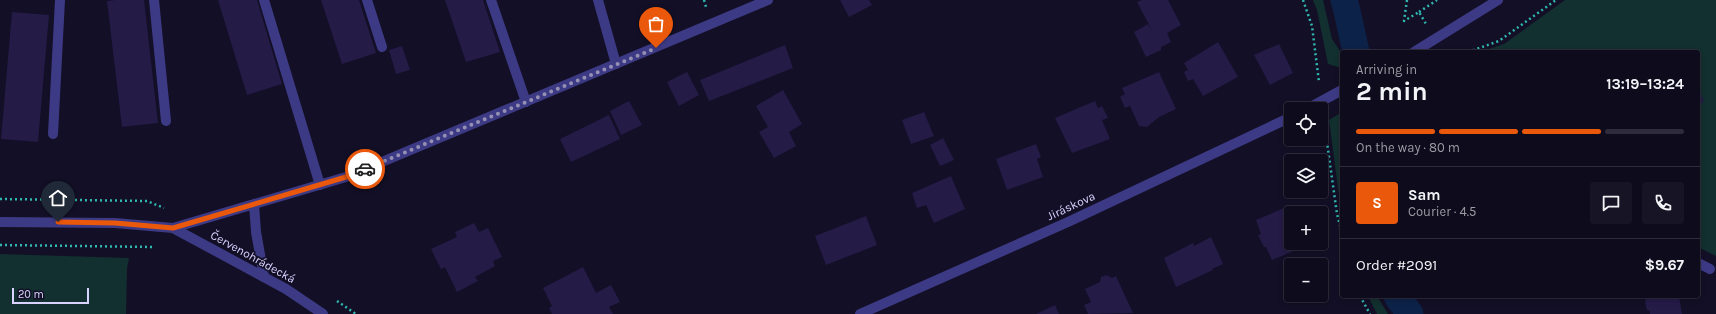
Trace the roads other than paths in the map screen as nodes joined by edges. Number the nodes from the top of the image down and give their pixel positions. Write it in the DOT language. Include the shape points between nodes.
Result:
graph roads {
  1 [pos="60,0"];
  2 [pos="154,0"];
  3 [pos="264,0"];
  4 [pos="367,0"];
  5 [pos="491,0"];
  6 [pos="598,0"];
  7 [pos="768,0"];
  8 [pos="1498,0"];
  9 [pos="382,47"];
  10 [pos="1418,50"];
  11 [pos="616,64"];
  12 [pos="1340,91"];
  13 [pos="526,102"];
  14 [pos="1322,102"];
  15 [pos="1284,120"];
  16 [pos="166,121"];
  17 [pos="53,134"];
  18 [pos="320,184"];
  19 [pos="254,204"];
  20 [pos="0,222"];
  21 [pos="173,228"];
  22 [pos="1700,264"];
  23 [pos="1713,270"];
  24 [pos="264,277"];
  25 [pos="323,314"];
  26 [pos="860,314"];
  1 -- 17 [label="street"];
  2 -- 16 [label="street"];
  3 -- 18 [label="street"];
  4 -- 9 [label="street"];
  5 -- 13 [label="street"];
  6 -- 11 [label="street"];
  7 -- 11 [label="street"];
  8 -- 10 [label="street"];
  11 -- 13 [label="street"];
  12 -- 14 [label="street"];
  13 -- 18 [label="street" via="346,177"];
  15 -- 26 [label="street, Jiráskova" via="1068,222"];
  18 -- 19 [label="street"];
  19 -- 21 [label="street"];
  19 -- 24 [label="street"];
  20 -- 21 [label="street, Červenohrádecká" via="115,223"];
  21 -- 24 [label="street, Červenohrádecká"];
  22 -- 23 [label="street"];
  24 -- 25 [label="street, Červenohrádecká"];
}
